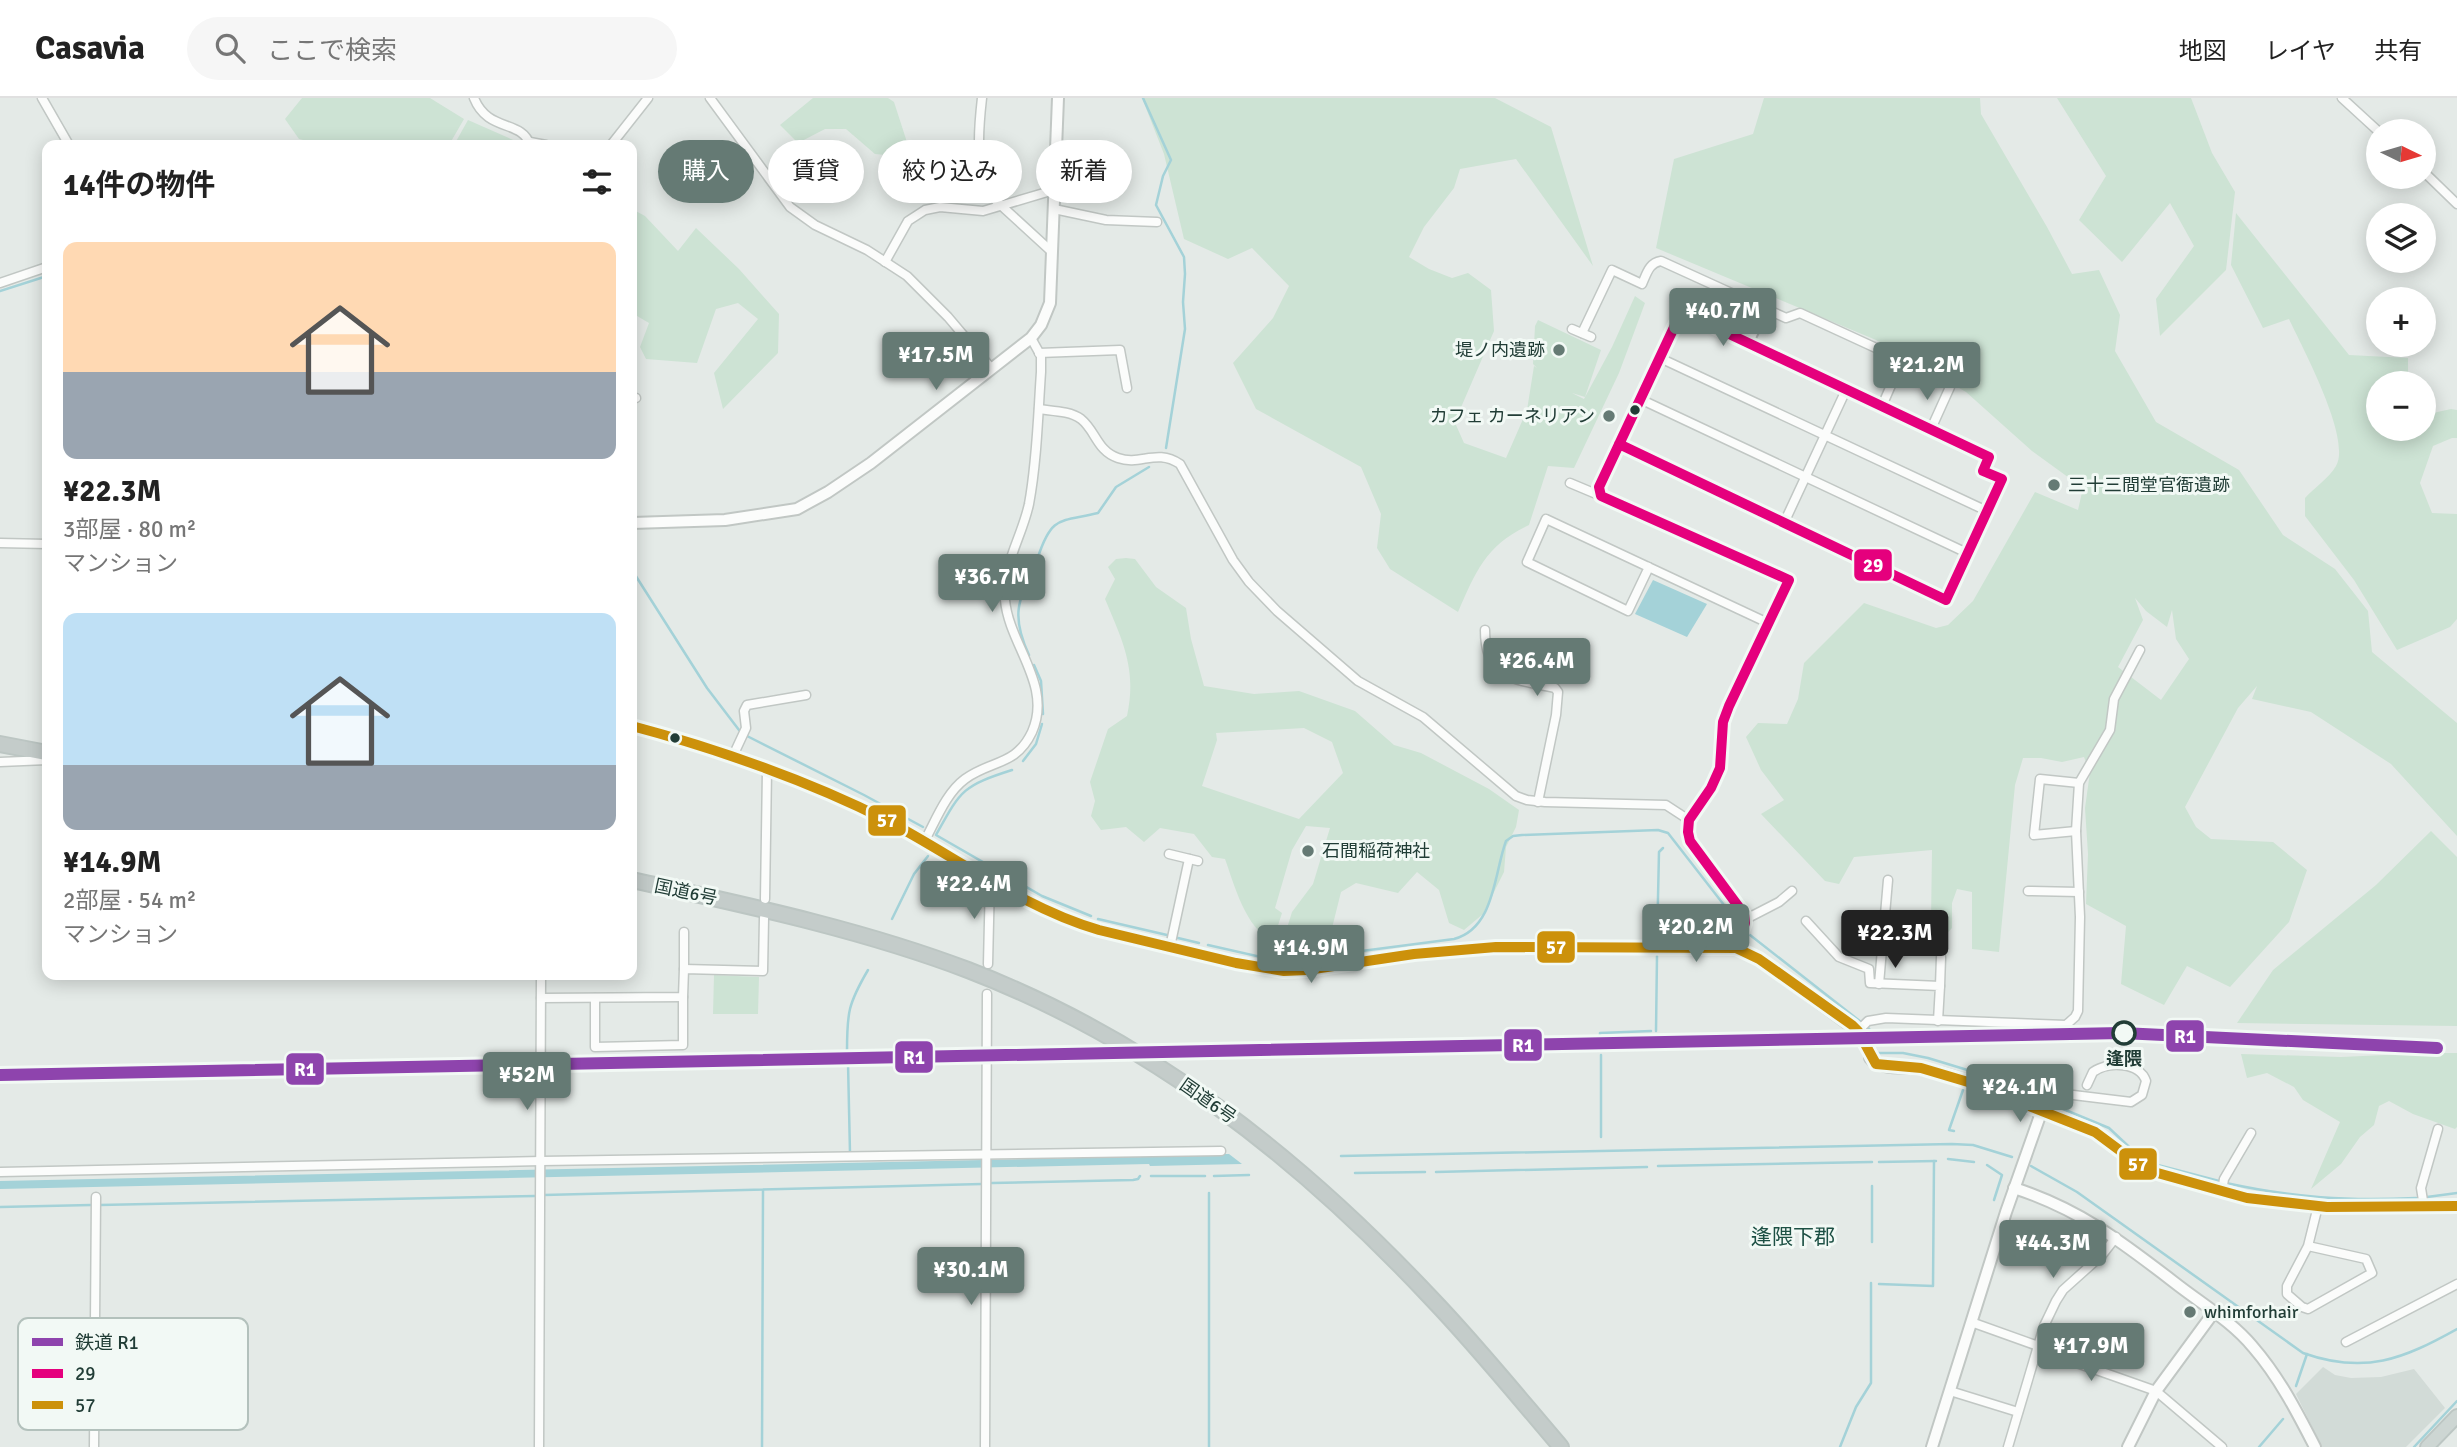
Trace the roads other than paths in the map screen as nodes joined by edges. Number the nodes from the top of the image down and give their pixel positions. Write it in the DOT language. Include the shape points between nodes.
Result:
graph roads {
  1 [pos="42,98"];
  2 [pos="474,98"];
  3 [pos="648,98"];
  4 [pos="710,98"];
  5 [pos="982,98"];
  6 [pos="1058,98"];
  7 [pos="2342,98"];
  8 [pos="2366,120"];
  9 [pos="66,140"];
  10 [pos="527,140"];
  11 [pos="615,140"];
  12 [pos="1057,140"];
  13 [pos="2436,184"];
  14 [pos="1036,196"];
  15 [pos="1054,203"];
  16 [pos="2457,204"];
  17 [pos="1001,206"];
  18 [pos="1054,209"];
  19 [pos="1157,222"];
  20 [pos="1052,252"];
  21 [pos="885,262"];
  22 [pos="42,269"];
  23 [pos="0,283"];
  24 [pos="1764,307"];
  25 [pos="1572,328"];
  26 [pos="1582,333"];
  27 [pos="1591,337"];
  28 [pos="1031,338"];
  29 [pos="1748,342"];
  30 [pos="1040,353"];
  31 [pos="1660,358"];
  32 [pos="992,369"];
  33 [pos="1950,387"];
  34 [pos="1127,388"];
  35 [pos="1846,390"];
  36 [pos="1640,399"];
  37 [pos="1882,406"];
  38 [pos="1039,409"];
  39 [pos="1931,429"];
  40 [pos="1824,434"];
  41 [pos="1619,444"];
  42 [pos="1804,477"];
  43 [pos="1570,482"];
  44 [pos="1601,496"];
  45 [pos="1987,511"];
  46 [pos="637,523"];
  47 [pos="1784,523"];
  48 [pos="0,543"];
  49 [pos="42,544"];
  50 [pos="1967,553"];
  51 [pos="1649,567"];
  52 [pos="1768,623"];
  53 [pos="1485,630"];
  54 [pos="2140,650"];
  55 [pos="806,695"];
  56 [pos="637,728"];
  57 [pos="0,744"];
  58 [pos="42,750"];
  59 [pos="732,758"];
  60 [pos="42,760"];
  61 [pos="0,762"];
  62 [pos="767,771"];
  63 [pos="2079,783"];
  64 [pos="1538,802"];
  65 [pos="1689,820"];
  66 [pos="2076,831"];
  67 [pos="925,841"];
  68 [pos="1169,854"];
  69 [pos="990,879"];
  70 [pos="1888,880"];
  71 [pos="637,881"];
  72 [pos="1792,891"];
  73 [pos="2028,891"];
  74 [pos="2079,892"];
  75 [pos="765,899"];
  76 [pos="764,918"];
  77 [pos="1745,919"];
  78 [pos="1805,922"];
  79 [pos="684,932"];
  80 [pos="1170,947"];
  81 [pos="1736,948"];
  82 [pos="1941,957"];
  83 [pos="988,964"];
  84 [pos="684,969"];
  85 [pos="541,980"];
  86 [pos="1880,984"];
  87 [pos="1940,986"];
  88 [pos="987,994"];
  89 [pos="683,997"];
  90 [pos="541,998"];
  91 [pos="595,998"];
  92 [pos="1938,1021"];
  93 [pos="1847,1023"];
  94 [pos="1858,1031"];
  95 [pos="1870,1058"];
  96 [pos="2045,1104"];
  97 [pos="2438,1129"];
  98 [pos="2251,1133"];
  99 [pos="1221,1151"];
  100 [pos="988,1157"];
  101 [pos="540,1163"];
  102 [pos="0,1172"];
  103 [pos="2014,1188"];
  104 [pos="2222,1191"];
  105 [pos="96,1197"];
  106 [pos="2318,1206"];
  107 [pos="2457,1206"];
  108 [pos="2424,1207"];
  109 [pos="2116,1237"];
  110 [pos="2308,1246"];
  111 [pos="2457,1284"];
  112 [pos="2214,1312"];
  113 [pos="95,1318"];
  114 [pos="1971,1322"];
  115 [pos="2346,1342"];
  116 [pos="2038,1348"];
  117 [pos="1950,1391"];
  118 [pos="2156,1391"];
  119 [pos="2018,1412"];
  120 [pos="2457,1416"];
  121 [pos="2211,1444"];
  122 [pos="539,1447"];
  123 [pos="985,1447"];
  124 [pos="1562,1447"];
  125 [pos="1932,1447"];
  126 [pos="2008,1447"];
  127 [pos="2128,1447"];
  128 [pos="2222,1447"];
  129 [pos="2315,1447"];
  130 [pos="2427,1447"];
  1 -- 9 [label="street"];
  2 -- 10 [label="street" via="486,117 517,130"];
  3 -- 11 [label="street"];
  4 -- 21 [label="street" via="790,207"];
  5 -- 17 [label="street" via="981,167"];
  6 -- 12 [label="street"];
  7 -- 8 [label="street"];
  13 -- 16 [label="street"];
  14 -- 17 [label="street"];
  15 -- 18 [label="street"];
  17 -- 20 [label="street"];
  17 -- 21 [label="street" via="983,211 925,210 908,221"];
  18 -- 19 [label="street" via="1106,220"];
  18 -- 20 [label="street"];
  20 -- 28 [label="street" via="1050,303"];
  21 -- 32 [label="street" via="907,276"];
  22 -- 23 [label="street"];
  24 -- 26 [label="street" via="1661,261 1654,262 1642,284 1612,270"];
  24 -- 29 [label="street"];
  24 -- 37 [label="street" via="1786,317 1800,313 1902,359"];
  25 -- 26 [label="street"];
  26 -- 27 [label="street"];
  28 -- 30 [label="street"];
  28 -- 32 [label="street"];
  29 -- 31 [label="street" via="1687,314 1682,315"];
  29 -- 35 [label="street"];
  30 -- 34 [label="street" via="1120,351"];
  30 -- 38 [label="street"];
  31 -- 36 [label="street"];
  31 -- 40 [label="street"];
  32 -- 46 [label="street" via="872,463 797,509 725,520"];
  33 -- 39 [label="street"];
  35 -- 37 [label="street"];
  35 -- 40 [label="street"];
  36 -- 41 [label="street"];
  36 -- 42 [label="street"];
  37 -- 39 [label="street"];
  38 -- 64 [label="street" via="1080,418 1101,448 1116,458 1159,455 1181,464 1233,560 1277,611 1358,681 1423,717 1503,787 1521,799"];
  38 -- 67 [label="street" via="1028,506 1005,575 1004,598 1010,626 1035,685 1033,730 1017,754 959,784"];
  39 -- 45 [label="street" via="1989,457 1983,471 2002,479"];
  40 -- 42 [label="street"];
  40 -- 45 [label="street"];
  41 -- 44 [label="street" via="1599,487"];
  41 -- 47 [label="street"];
  42 -- 47 [label="street"];
  42 -- 50 [label="street"];
  43 -- 44 [label="street"];
  44 -- 52 [label="street" via="1789,580"];
  45 -- 50 [label="street"];
  47 -- 50 [label="street" via="1946,600"];
  48 -- 49 [label="street"];
  51 -- 51 [label="street" via="1546,519 1527,562 1628,611"];
  51 -- 52 [label="street"];
  52 -- 65 [label="street" via="1723,722 1718,775"];
  53 -- 64 [label="street" via="1487,649 1502,674 1558,691"];
  54 -- 63 [label="street" via="2114,699 2110,730"];
  55 -- 59 [label="street" via="747,705 746,728"];
  56 -- 59 [label="street"];
  57 -- 58 [label="highway"];
  59 -- 62 [label="street"];
  60 -- 61 [label="street"];
  62 -- 67 [label="street" via="838,797"];
  62 -- 75 [label="street"];
  63 -- 66 [label="street"];
  63 -- 66 [label="street" via="2040,779 2034,835"];
  64 -- 65 [label="street" via="1666,806"];
  65 -- 77 [label="street" via="1690,841"];
  66 -- 74 [label="street"];
  67 -- 69 [label="street"];
  68 -- 80 [label="street" via="1193,860"];
  69 -- 80 [label="street" via="1080,924"];
  69 -- 83 [label="street"];
  70 -- 86 [label="street"];
  71 -- 124 [label="highway, 国道6号" via="765,910 937,959 1028,995 1156,1064 1272,1146 1344,1210 1434,1300"];
  72 -- 77 [label="street"];
  73 -- 74 [label="street"];
  74 -- 92 [label="street" via="2078,1011 2071,1022"];
  76 -- 84 [label="street" via="763,971"];
  77 -- 81 [label="street"];
  78 -- 86 [label="street" via="1839,957 1869,969 1870,983"];
  79 -- 84 [label="street"];
  80 -- 81 [label="street" via="1284,971 1485,948"];
  81 -- 93 [label="street" via="1759,959"];
  82 -- 87 [label="street"];
  84 -- 89 [label="street"];
  85 -- 90 [label="street"];
  86 -- 87 [label="street"];
  87 -- 92 [label="street"];
  88 -- 100 [label="street"];
  89 -- 91 [label="street"];
  89 -- 91 [label="street" via="683,1045 595,1047"];
  90 -- 91 [label="street"];
  90 -- 101 [label="street"];
  92 -- 94 [label="street" via="1886,1018 1868,1021"];
  93 -- 94 [label="street"];
  94 -- 95 [label="street"];
  95 -- 96 [label="street" via="1880,1065 1945,1074"];
  96 -- 96 [label="street" via="2061,1090 2080,1091 2093,1072 2108,1065 2140,1070 2146,1077 2141,1097 2131,1102 2065,1094"];
  96 -- 103 [label="street"];
  96 -- 104 [label="street" via="2154,1172"];
  97 -- 108 [label="street" via="2421,1188"];
  98 -- 104 [label="street" via="2224,1179"];
  99 -- 100 [label="street"];
  100 -- 101 [label="street"];
  100 -- 123 [label="street"];
  101 -- 102 [label="street"];
  101 -- 122 [label="street"];
  103 -- 109 [label="street" via="2062,1206"];
  103 -- 114 [label="street"];
  104 -- 106 [label="street"];
  105 -- 113 [label="street"];
  106 -- 108 [label="street"];
  106 -- 110 [label="street"];
  107 -- 108 [label="street"];
  109 -- 112 [label="street"];
  109 -- 116 [label="street" via="2063,1290"];
  110 -- 110 [label="street" via="2366,1259 2372,1273 2308,1309 2302,1307 2287,1294 2287,1286"];
  111 -- 115 [label="street"];
  112 -- 118 [label="street"];
  112 -- 129 [label="street" via="2251,1344 2274,1373"];
  114 -- 116 [label="street"];
  114 -- 117 [label="street"];
  116 -- 118 [label="street"];
  116 -- 119 [label="street"];
  117 -- 119 [label="street"];
  117 -- 125 [label="street"];
  118 -- 121 [label="street"];
  118 -- 127 [label="street"];
  119 -- 126 [label="street"];
  120 -- 130 [label="main road"];
  121 -- 128 [label="street"];
}
